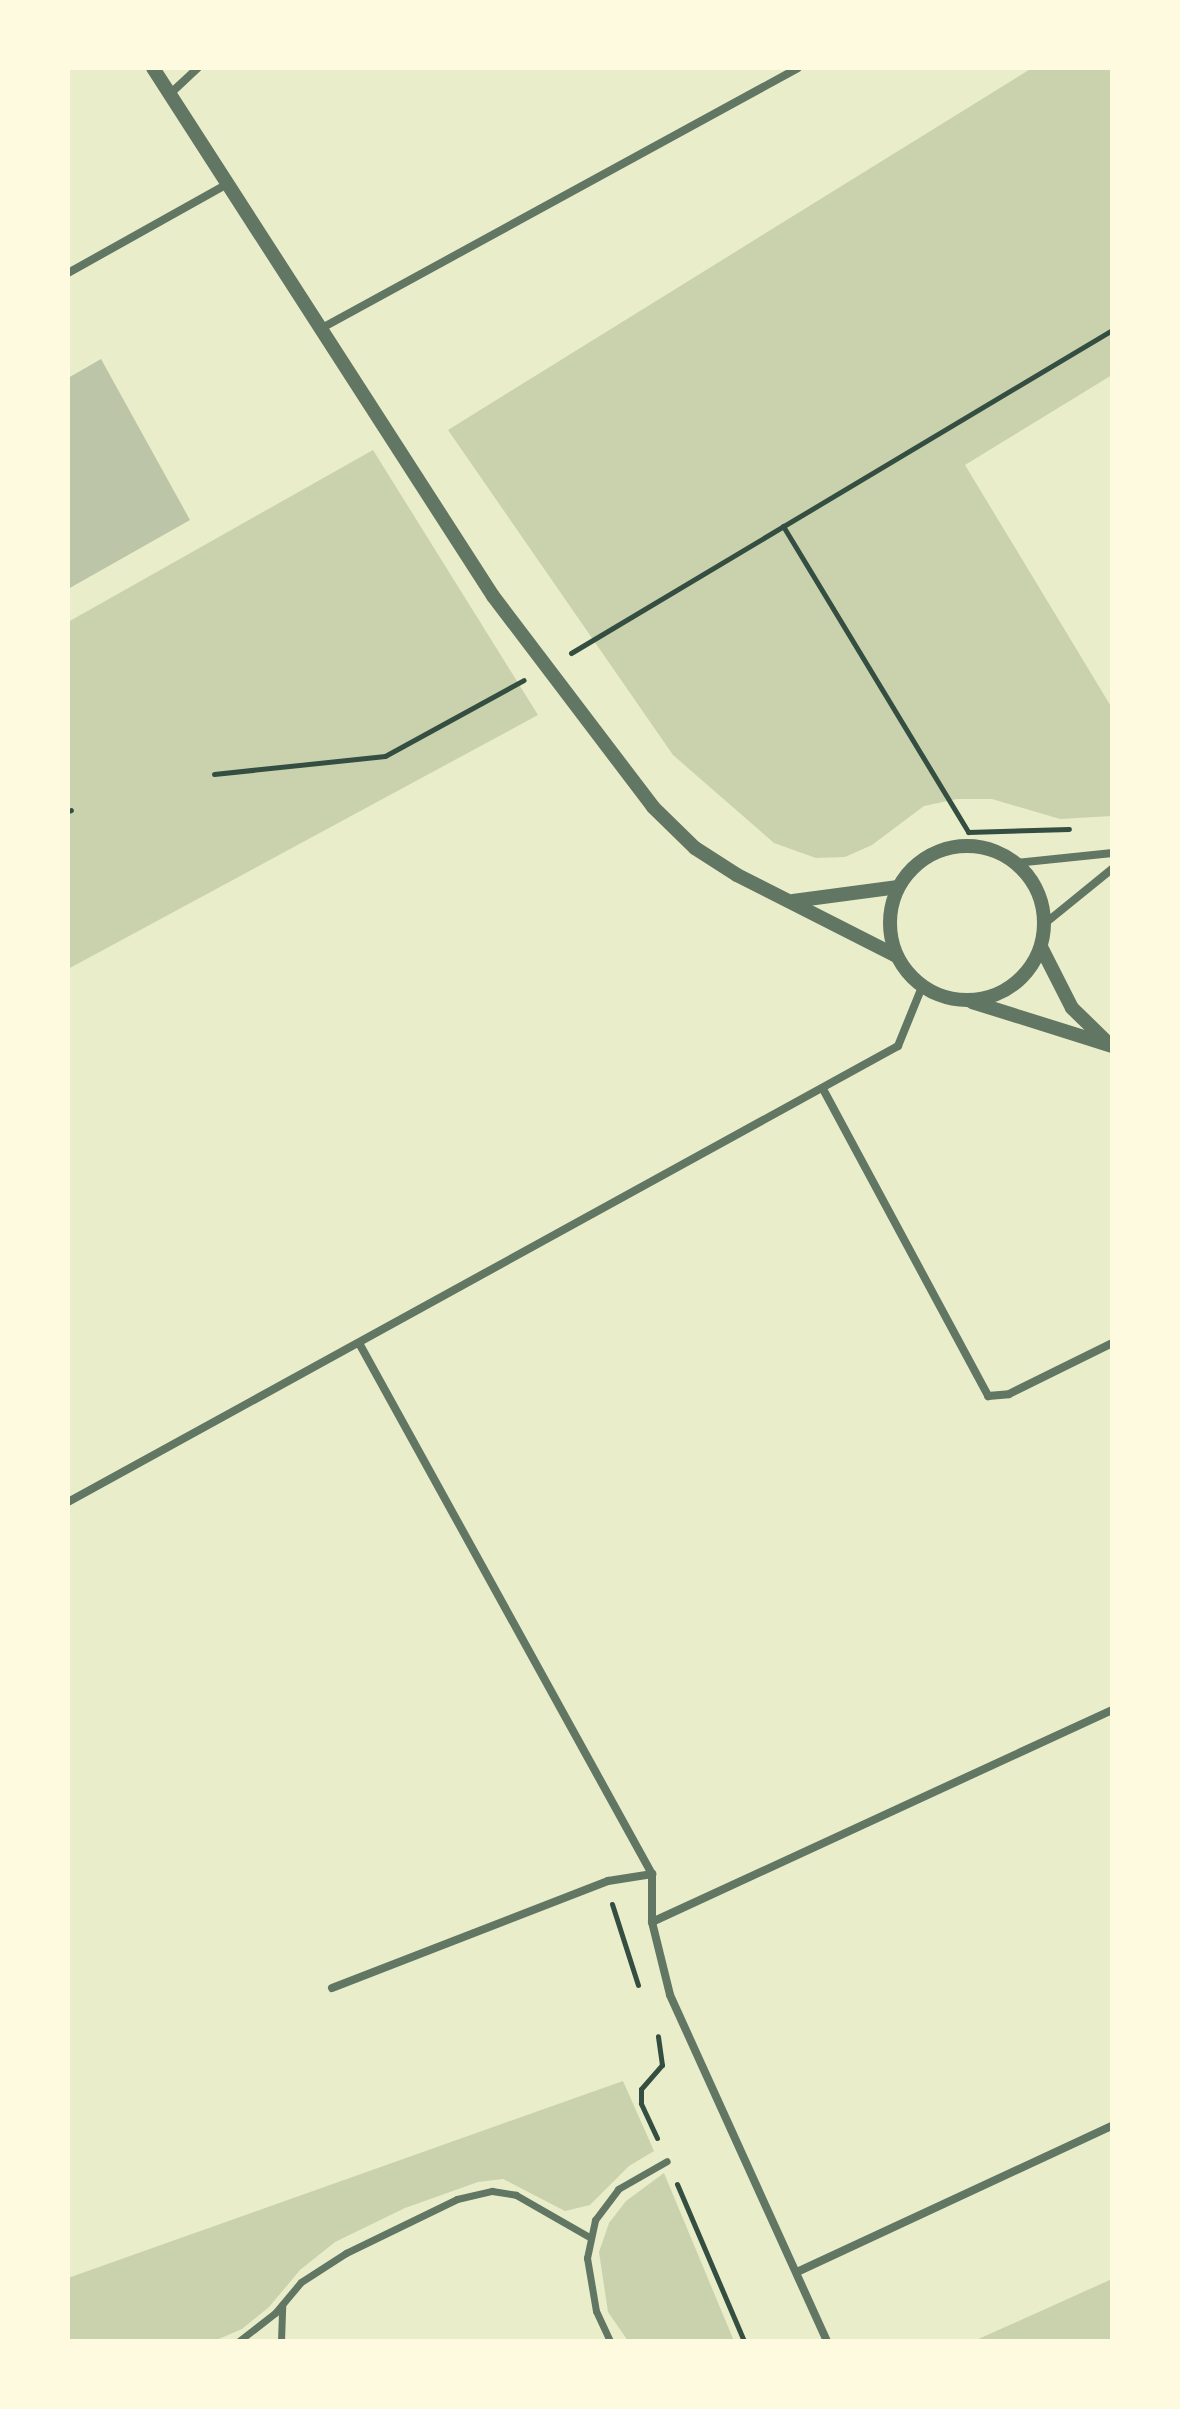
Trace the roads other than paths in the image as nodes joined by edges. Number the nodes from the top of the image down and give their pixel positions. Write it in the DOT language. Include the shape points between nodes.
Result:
graph roads {
  1 [pos="153,68"];
  2 [pos="198,68"];
  3 [pos="798,68"];
  4 [pos="172,92"];
  5 [pos="229,183"];
  6 [pos="68,273"];
  7 [pos="322,328"];
  8 [pos="1112,853"];
  9 [pos="1015,863"];
  10 [pos="1112,869"];
  11 [pos="898,887"];
  12 [pos="793,901"];
  13 [pos="1043,925"];
  14 [pos="1041,947"];
  15 [pos="897,956"];
  16 [pos="922,987"];
  17 [pos="968,1001"];
  18 [pos="1111,1046"];
  19 [pos="823,1089"];
  20 [pos="359,1343"];
  21 [pos="1112,1343"];
  22 [pos="68,1502"];
  23 [pos="1112,1710"];
  24 [pos="652,1874"];
  25 [pos="652,1922"];
  26 [pos="332,1988"];
  27 [pos="1112,2126"];
  28 [pos="667,2161"];
  29 [pos="591,2238"];
  30 [pos="797,2272"];
  31 [pos="282,2305"];
  32 [pos="239,2341"];
  33 [pos="281,2341"];
  34 [pos="610,2341"];
  35 [pos="827,2341"];
  1 -- 4 [label="street"];
  2 -- 4 [label="street"];
  3 -- 7 [label="street"];
  4 -- 5 [label="street"];
  5 -- 6 [label="street"];
  5 -- 7 [label="street"];
  7 -- 12 [label="street" via="493,596 653,807 695,848"];
  8 -- 9 [label="street"];
  9 -- 11 [label="street" via="992,849 946,848 927,856"];
  9 -- 13 [label="street" via="1040,898"];
  10 -- 13 [label="street"];
  11 -- 12 [label="street"];
  11 -- 15 [label="street" via="889,920"];
  12 -- 15 [label="street"];
  13 -- 14 [label="street"];
  14 -- 17 [label="street" via="1020,979 994,996"];
  14 -- 18 [label="street" via="1072,1008"];
  15 -- 16 [label="street"];
  16 -- 17 [label="street"];
  16 -- 19 [label="street" via="898,1046"];
  17 -- 18 [label="street"];
  19 -- 20 [label="street"];
  19 -- 21 [label="street" via="988,1396 1009,1394"];
  20 -- 22 [label="street"];
  20 -- 24 [label="street"];
  23 -- 25 [label="street"];
  24 -- 25 [label="street"];
  24 -- 26 [label="street" via="608,1881"];
  25 -- 30 [label="street" via="670,1995"];
  27 -- 30 [label="street"];
  28 -- 29 [label="street" via="618,2189 595,2220"];
  29 -- 31 [label="street" via="516,2195 492,2191 414,2217 346,2253 301,2282"];
  29 -- 34 [label="street" via="587,2258 596,2311"];
  30 -- 35 [label="street"];
  31 -- 32 [label="street"];
  31 -- 33 [label="street"];
}
